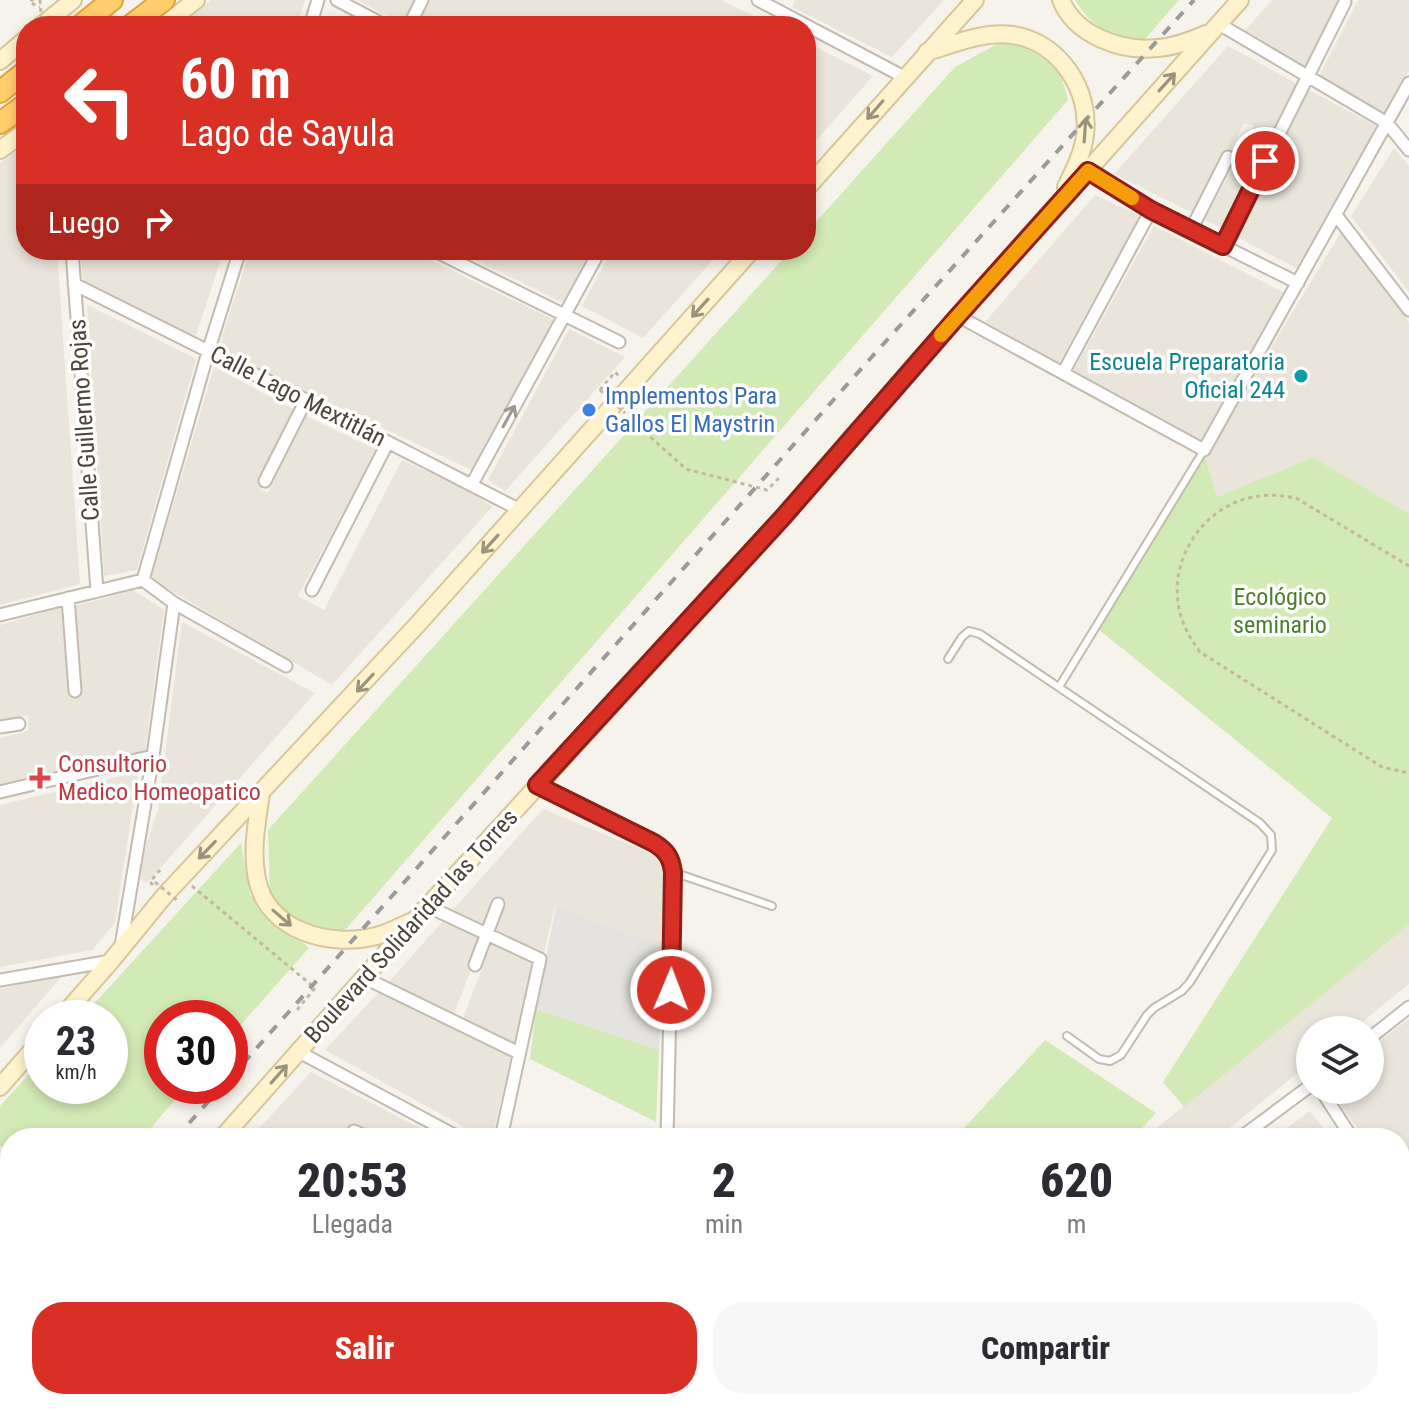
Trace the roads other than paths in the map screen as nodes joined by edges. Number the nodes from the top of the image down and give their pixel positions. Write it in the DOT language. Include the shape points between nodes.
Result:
graph roads {
  1 [pos="112,0"];
  2 [pos="164,0"];
  3 [pos="196,0"];
  4 [pos="337,0"];
  5 [pos="758,0"];
  6 [pos="975,0"];
  7 [pos="1061,0"];
  8 [pos="1240,0"];
  9 [pos="1345,2"];
  10 [pos="92,16"];
  11 [pos="143,16"];
  12 [pos="176,16"];
  13 [pos="367,16"];
  14 [pos="788,16"];
  15 [pos="1215,28"];
  16 [pos="816,31"];
  17 [pos="16,47"];
  18 [pos="927,52"];
  19 [pos="0,61"];
  20 [pos="1307,76"];
  21 [pos="904,77"];
  22 [pos="16,79"];
  23 [pos="1409,83"];
  24 [pos="0,92"];
  25 [pos="1387,123"];
  26 [pos="1409,150"];
  27 [pos="1228,157"];
  28 [pos="1088,171"];
  29 [pos="816,178"];
  30 [pos="1059,203"];
  31 [pos="1151,210"];
  32 [pos="1336,215"];
  33 [pos="1191,230"];
  34 [pos="1223,246"];
  35 [pos="73,260"];
  36 [pos="237,260"];
  37 [pos="453,260"];
  38 [pos="594,260"];
  39 [pos="743,260"];
  40 [pos="1298,283"];
  41 [pos="74,284"];
  42 [pos="1409,310"];
  43 [pos="564,315"];
  44 [pos="958,316"];
  45 [pos="619,342"];
  46 [pos="208,352"];
  47 [pos="1063,373"];
  48 [pos="306,400"];
  49 [pos="388,442"];
  50 [pos="1204,450"];
  51 [pos="265,481"];
  52 [pos="472,484"];
  53 [pos="520,510"];
  54 [pos="143,580"];
  55 [pos="312,590"];
  56 [pos="97,591"];
  57 [pos="68,598"];
  58 [pos="174,603"];
  59 [pos="0,615"];
  60 [pos="948,659"];
  61 [pos="286,666"];
  62 [pos="1059,687"];
  63 [pos="75,691"];
  64 [pos="19,724"];
  65 [pos="0,727"];
  66 [pos="153,756"];
  67 [pos="537,785"];
  68 [pos="0,792"];
  69 [pos="261,793"];
  70 [pos="673,872"];
  71 [pos="498,904"];
  72 [pos="427,906"];
  73 [pos="772,906"];
  74 [pos="415,920"];
  75 [pos="487,933"];
  76 [pos="116,955"];
  77 [pos="475,965"];
  78 [pos="365,978"];
  79 [pos="0,980"];
  80 [pos="77,1000"];
  81 [pos="1409,1007"];
  82 [pos="1384,1027"];
  83 [pos="1067,1036"];
  84 [pos="299,1052"];
  85 [pos="519,1053"];
  86 [pos="24,1060"];
  87 [pos="0,1087"];
  88 [pos="1296,1096"];
  89 [pos="1330,1104"];
  90 [pos="231,1128"];
  91 [pos="441,1128"];
  92 [pos="503,1128"];
  93 [pos="667,1128"];
  94 [pos="1253,1128"];
  95 [pos="1346,1128"];
  1 -- 10 [label="highway"];
  2 -- 11 [label="highway"];
  3 -- 12 [label="main road"];
  4 -- 13 [label="street"];
  5 -- 14 [label="street"];
  6 -- 18 [label="main road"];
  7 -- 15 [label="main road" via="1082,28 1138,49 1167,47"];
  8 -- 15 [label="main road, Boulevard Solidaridad las Torres"];
  9 -- 20 [label="street"];
  15 -- 20 [label="street"];
  28 -- 15 [label="main road, Boulevard Solidaridad las Torres, one-way"];
  16 -- 21 [label="street"];
  17 -- 19 [label="main road"];
  18 -- 21 [label="main road"];
  30 -- 18 [label="main road, one-way" via="1082,151 1086,126 1083,100 1066,67 1047,49 1012,35 978,37"];
  20 -- 25 [label="street"];
  20 -- 34 [label="street"];
  21 -- 29 [label="main road, one-way"];
  22 -- 24 [label="highway"];
  23 -- 25 [label="street"];
  25 -- 26 [label="street"];
  25 -- 32 [label="street"];
  27 -- 33 [label="street"];
  28 -- 30 [label="main road, Boulevard Solidaridad las Torres"];
  28 -- 31 [label="street"];
  30 -- 44 [label="main road, Boulevard Solidaridad las Torres"];
  31 -- 33 [label="street"];
  31 -- 47 [label="street"];
  32 -- 40 [label="street"];
  32 -- 42 [label="street"];
  33 -- 34 [label="street"];
  34 -- 40 [label="street"];
  35 -- 41 [label="street, Calle Guillermo Rojas"];
  36 -- 46 [label="street"];
  37 -- 43 [label="street"];
  38 -- 43 [label="street"];
  39 -- 53 [label="main road, one-way"];
  40 -- 50 [label="street"];
  41 -- 46 [label="street, Calle Lago Mextitlán"];
  41 -- 56 [label="street, Calle Guillermo Rojas"];
  43 -- 45 [label="street"];
  52 -- 43 [label="street, one-way"];
  44 -- 47 [label="street"];
  44 -- 67 [label="main road, Boulevard Solidaridad las Torres" via="784,516"];
  46 -- 48 [label="street, Calle Lago Mextitlán"];
  46 -- 54 [label="street"];
  47 -- 50 [label="street"];
  48 -- 49 [label="street, Calle Lago Mextitlán"];
  48 -- 51 [label="street"];
  49 -- 52 [label="street, Calle Lago Mextitlán"];
  49 -- 55 [label="street"];
  50 -- 62 [label="lane"];
  52 -- 53 [label="street, Calle Lago Mextitlán"];
  53 -- 69 [label="main road, one-way"];
  54 -- 56 [label="street"];
  54 -- 58 [label="street"];
  56 -- 57 [label="street"];
  57 -- 59 [label="street"];
  57 -- 63 [label="street"];
  58 -- 61 [label="street"];
  58 -- 66 [label="street"];
  60 -- 62 [label="lane" via="969,631"];
  62 -- 83 [label="lane" via="1260,823 1271,835 1272,850 1190,982 1154,1008 1121,1055 1099,1059"];
  64 -- 65 [label="street"];
  66 -- 68 [label="street"];
  66 -- 76 [label="street"];
  67 -- 70 [label="street" via="662,848"];
  67 -- 72 [label="main road, Boulevard Solidaridad las Torres"];
  69 -- 74 [label="main road, one-way" via="254,838 257,879 267,903 287,923 311,935 348,939 376,936"];
  69 -- 76 [label="main road, one-way"];
  70 -- 73 [label="lane"];
  70 -- 93 [label="street"];
  71 -- 75 [label="street"];
  72 -- 74 [label="main road, Boulevard Solidaridad las Torres"];
  72 -- 75 [label="street"];
  74 -- 78 [label="main road, Boulevard Solidaridad las Torres"];
  75 -- 77 [label="street"];
  75 -- 85 [label="street" via="540,959"];
  76 -- 79 [label="street"];
  76 -- 80 [label="main road"];
  78 -- 84 [label="main road, Boulevard Solidaridad las Torres"];
  78 -- 85 [label="street"];
  81 -- 82 [label="street"];
  90 -- 84 [label="main road, Boulevard Solidaridad las Torres, one-way"];
  84 -- 91 [label="street"];
  85 -- 92 [label="street"];
  86 -- 87 [label="main road"];
  88 -- 94 [label="street"];
  89 -- 95 [label="street"];
}
